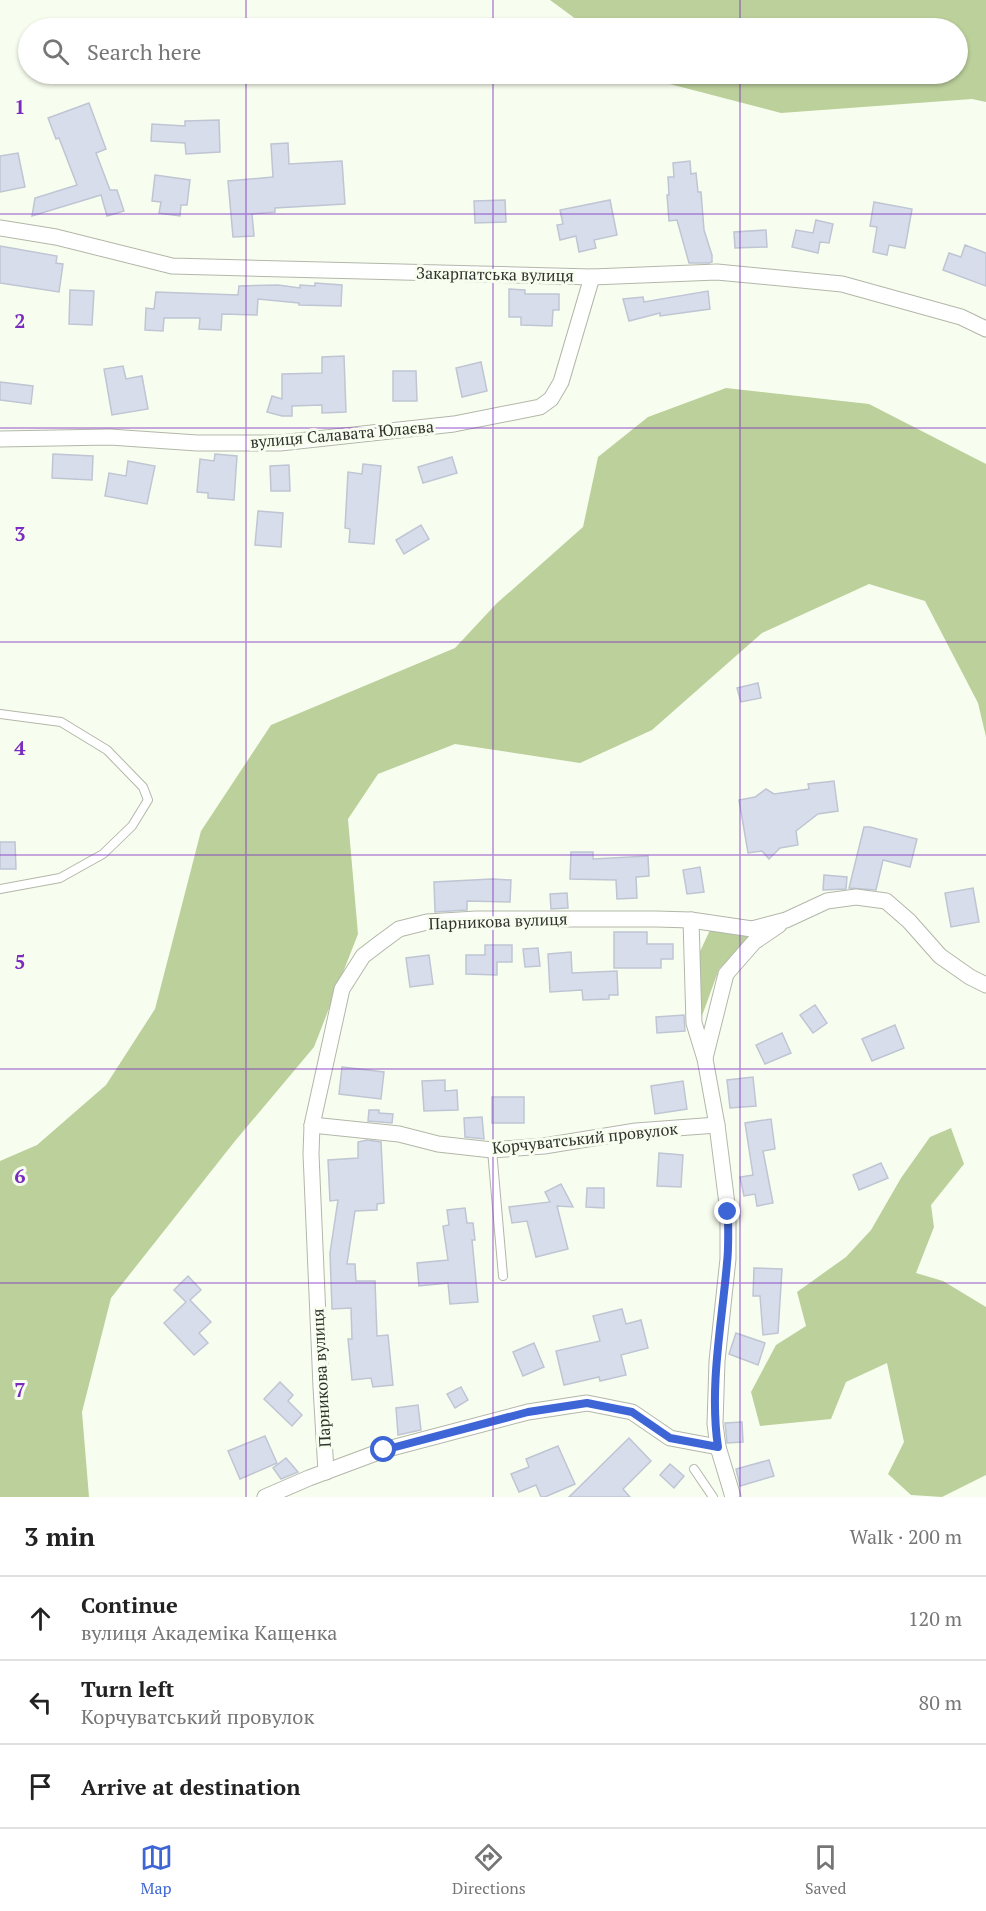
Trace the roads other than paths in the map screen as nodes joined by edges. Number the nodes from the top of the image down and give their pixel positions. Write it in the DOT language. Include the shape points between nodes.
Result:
graph roads {
  1 [pos="0,228"];
  2 [pos="592,277"];
  3 [pos="986,329"];
  4 [pos="0,440"];
  5 [pos="0,714"];
  6 [pos="0,889"];
  7 [pos="691,920"];
  8 [pos="786,920"];
  9 [pos="986,985"];
  10 [pos="705,1059"];
  11 [pos="312,1125"];
  12 [pos="717,1125"];
  13 [pos="492,1150"];
  14 [pos="503,1276"];
  15 [pos="718,1447"];
  16 [pos="694,1468"];
  17 [pos="326,1472"];
  18 [pos="265,1497"];
  19 [pos="713,1497"];
  20 [pos="733,1497"];
  1 -- 2 [label="street, Закарпатська вулиця" via="56,237 172,266"];
  2 -- 3 [label="street, Закарпатська вулиця" via="717,272 842,284 962,317"];
  2 -- 4 [label="street, вулиця Салавата Юлаєва" via="561,382 551,399 540,406 454,424 280,443 110,437"];
  5 -- 6 [label="lane" via="61,722 107,750 143,787 148,800 132,826 103,854 60,878"];
  7 -- 8 [label="street, Парникова вулиця" via="752,929"];
  7 -- 10 [label="street" via="694,1023"];
  7 -- 11 [label="street, Парникова вулиця" via="476,919 428,922 399,929 363,956 342,989"];
  8 -- 9 [label="street, Парникова вулиця" via="827,901 856,897 886,901 940,956"];
  8 -- 10 [label="street" via="754,942 726,974"];
  10 -- 12 [label="street"];
  11 -- 13 [label="street, Корчуватський провулок" via="399,1134 438,1144"];
  11 -- 17 [label="street, Парникова вулиця"];
  12 -- 13 [label="street, Корчуватський провулок"];
  12 -- 15 [label="street" via="728,1212 728,1259 717,1361"];
  13 -- 14 [label="lane"];
  15 -- 17 [label="street" via="670,1438 632,1412 587,1403 471,1426 384,1450"];
  15 -- 20 [label="street"];
  16 -- 19 [label="lane"];
  17 -- 18 [label="street"];
}
